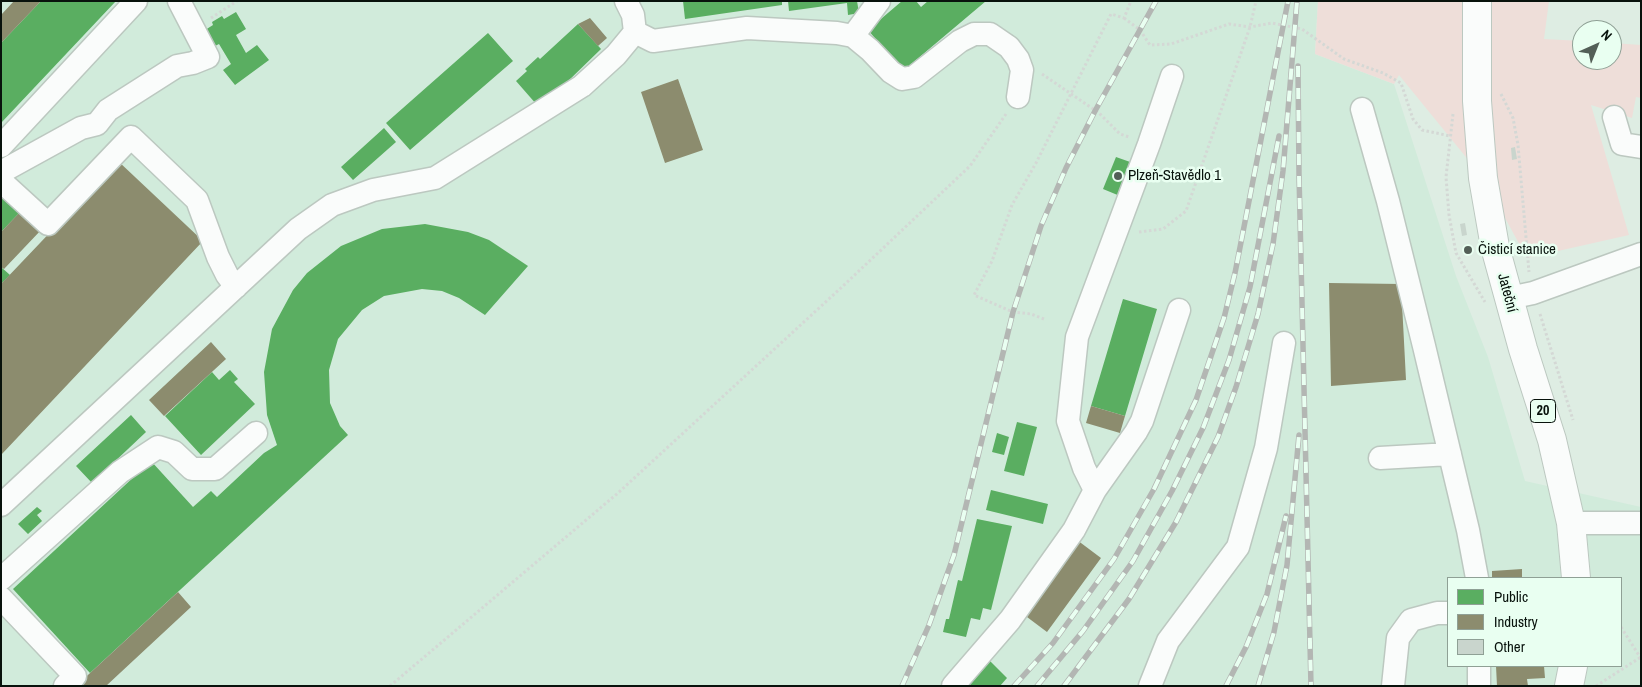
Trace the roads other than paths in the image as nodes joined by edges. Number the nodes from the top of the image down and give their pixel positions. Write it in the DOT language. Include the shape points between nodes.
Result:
graph roads {
  1 [pos="136,1"];
  2 [pos="179,1"];
  3 [pos="626,1"];
  4 [pos="879,1"];
  5 [pos="1477,1"];
  6 [pos="635,32"];
  7 [pos="853,36"];
  8 [pos="1172,76"];
  9 [pos="1018,97"];
  10 [pos="1362,109"];
  11 [pos="1614,117"];
  12 [pos="97,124"];
  13 [pos="1,146"];
  14 [pos="123,146"];
  15 [pos="1641,147"];
  16 [pos="1,172"];
  17 [pos="1,181"];
  18 [pos="1641,254"];
  19 [pos="236,287"];
  20 [pos="1509,298"];
  21 [pos="1179,310"];
  22 [pos="1284,343"];
  23 [pos="256,433"];
  24 [pos="1450,454"];
  25 [pos="1380,458"];
  26 [pos="1095,490"];
  27 [pos="1,505"];
  28 [pos="1571,523"];
  29 [pos="1641,523"];
  30 [pos="1477,577"];
  31 [pos="1576,577"];
  32 [pos="1,579"];
  33 [pos="1,598"];
  34 [pos="1447,613"];
  35 [pos="1479,667"];
  36 [pos="1573,667"];
  37 [pos="65,686"];
  38 [pos="954,686"];
  39 [pos="1150,686"];
  40 [pos="1393,686"];
  41 [pos="1478,686"];
  42 [pos="1569,686"];
  1 -- 13 [label="lane"];
  2 -- 12 [label="lane" via="208,57 177,66 108,110"];
  3 -- 6 [label="lane" via="633,15"];
  4 -- 7 [label="lane"];
  5 -- 20 [label="main road, Jateční / 20" via="1476,101 1483,178 1495,247"];
  6 -- 7 [label="lane" via="653,41 747,28"];
  6 -- 19 [label="lane" via="616,55 566,98 435,178 373,190 332,205 298,230"];
  7 -- 9 [label="lane" via="902,79 914,77 960,41 974,34 990,34 1009,47 1018,59 1022,70"];
  8 -- 26 [label="lane" via="1077,337 1068,421"];
  10 -- 24 [label="lane"];
  11 -- 15 [label="lane" via="1622,144"];
  12 -- 14 [label="lane"];
  12 -- 16 [label="lane" via="82,128"];
  14 -- 17 [label="lane" via="48,224"];
  14 -- 19 [label="lane" via="131,137 197,200 218,257"];
  18 -- 20 [label="lane" via="1533,293"];
  19 -- 27 [label="lane"];
  20 -- 28 [label="main road, Jateční / 20" via="1552,440"];
  21 -- 26 [label="lane" via="1142,422"];
  22 -- 39 [label="lane" via="1266,448 1238,547 1168,641"];
  23 -- 32 [label="lane" via="215,469 192,469 174,452 158,447 120,472"];
  24 -- 25 [label="lane"];
  24 -- 30 [label="lane"];
  26 -- 38 [label="lane" via="1074,530 1010,620"];
  28 -- 29 [label="lane"];
  28 -- 31 [label="main road, Jateční / 20"];
  33 -- 37 [label="lane" via="75,676"];
  34 -- 40 [label="lane" via="1411,620 1398,638"];
  35 -- 41 [label="lane"];
  36 -- 42 [label="main road"];
}
